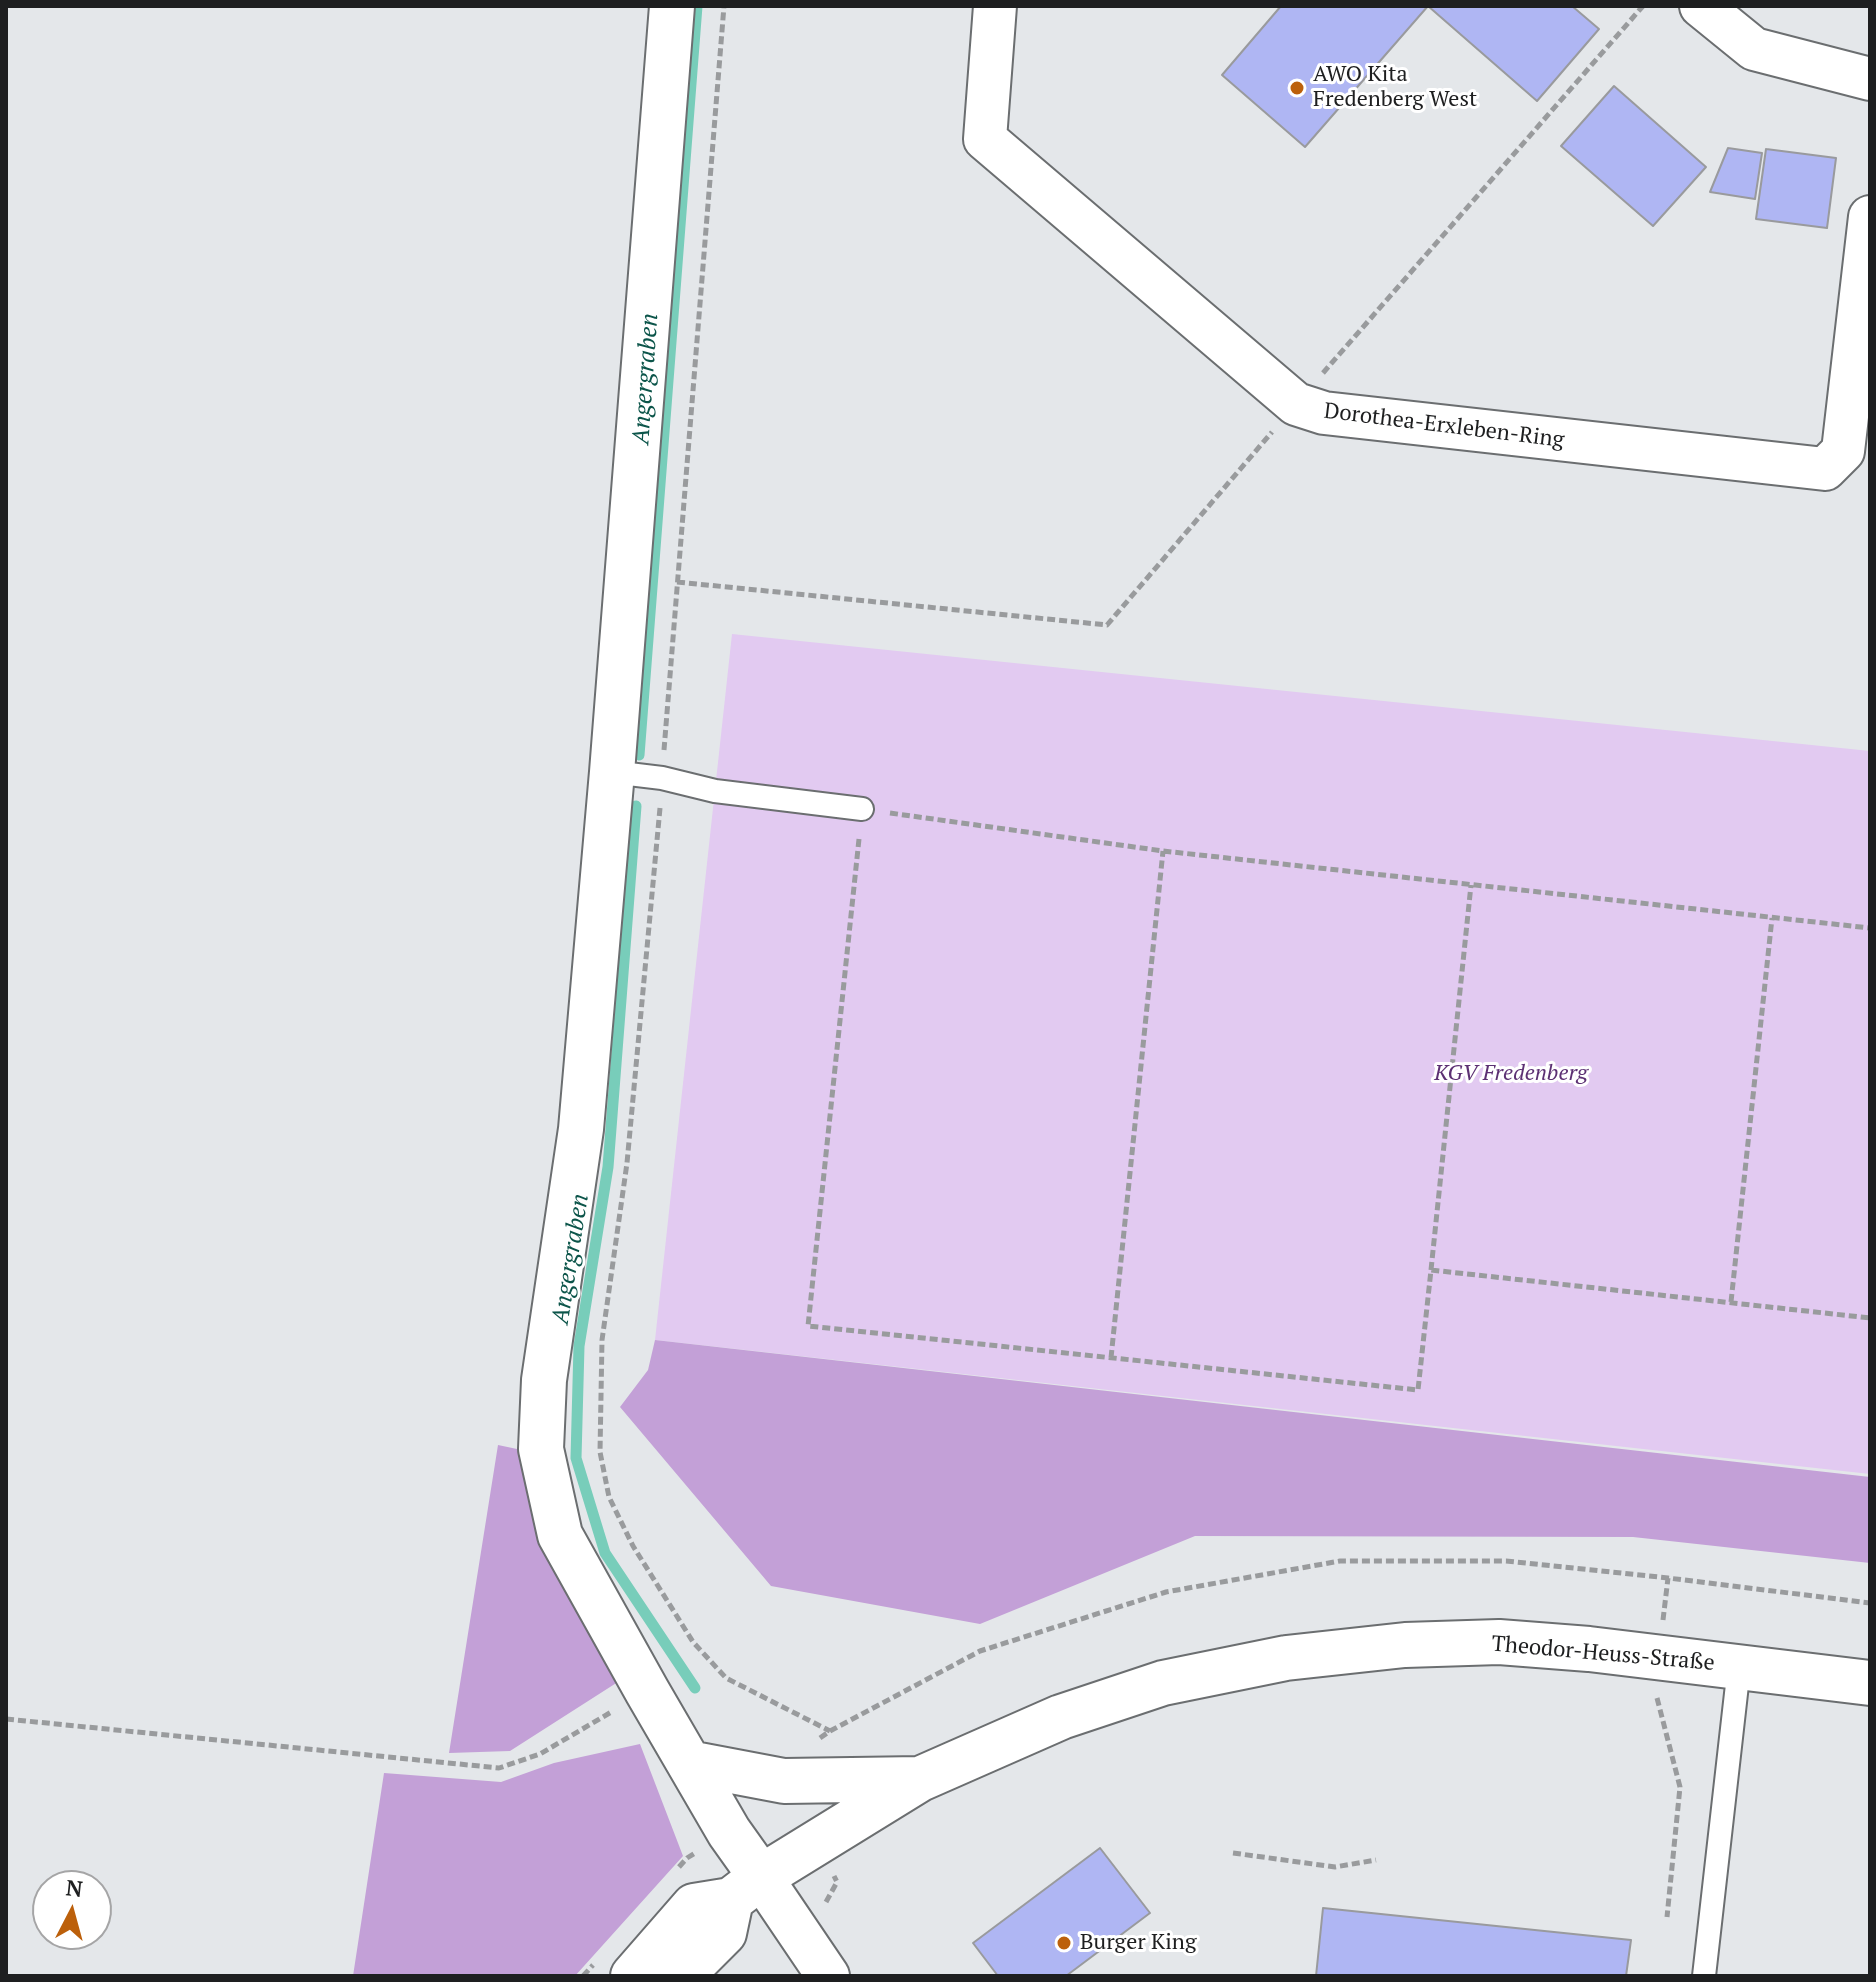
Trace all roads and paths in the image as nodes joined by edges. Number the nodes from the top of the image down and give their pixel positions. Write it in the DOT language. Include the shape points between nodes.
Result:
graph roads {
  1 [pos="672,6"];
  2 [pos="724,6"];
  3 [pos="995,6"];
  4 [pos="1643,6"];
  5 [pos="1701,6"];
  6 [pos="1870,79"];
  7 [pos="1870,217"];
  8 [pos="1296,404"];
  9 [pos="677,582"];
  10 [pos="612,772"];
  11 [pos="662,778"];
  12 [pos="862,809"];
  13 [pos="1163,851"];
  14 [pos="1471,885"];
  15 [pos="1772,918"];
  16 [pos="1870,928"];
  17 [pos="1431,1270"];
  18 [pos="1731,1303"];
  19 [pos="1870,1318"];
  20 [pos="1111,1358"];
  21 [pos="1668,1578"];
  22 [pos="1870,1603"];
  23 [pos="1658,1656"];
  24 [pos="1739,1667"];
  25 [pos="1870,1683"];
  26 [pos="647,1691"];
  27 [pos="6,1719"];
  28 [pos="689,1763"];
  29 [pos="920,1779"];
  30 [pos="1233,1853"];
  31 [pos="1376,1860"];
  32 [pos="746,1889"];
  33 [pos="1667,1917"];
  34 [pos="633,1976"];
  35 [pos="681,1976"];
  36 [pos="828,1976"];
  37 [pos="1704,1976"];
  1 -- 10 [label="street"];
  2 -- 9 [label="path"];
  3 -- 8 [label="street, Dorothea-Erxleben-Ring" via="985,139"];
  4 -- 8 [label="path"];
  5 -- 6 [label="street" via="1754,49"];
  7 -- 8 [label="street, Dorothea-Erxleben-Ring" via="1843,451 1825,469 1324,413"];
  8 -- 9 [label="path" via="1107,625"];
  9 -- 11 [label="path"];
  10 -- 11 [label="lane"];
  10 -- 26 [label="street" via="581,1129 544,1380 541,1449 560,1535"];
  11 -- 12 [label="lane" via="715,791"];
  11 -- 21 [label="path" via="627,1163 602,1340 600,1452 609,1497 633,1546 693,1642 726,1678 830,1731 980,1651 1166,1592 1340,1561 1506,1561"];
  12 -- 13 [label="path"];
  12 -- 20 [label="path" via="808,1326"];
  13 -- 14 [label="path"];
  13 -- 20 [label="path"];
  14 -- 15 [label="path"];
  14 -- 17 [label="path"];
  15 -- 16 [label="path"];
  15 -- 18 [label="path"];
  17 -- 18 [label="path"];
  17 -- 20 [label="path" via="1418,1390"];
  18 -- 19 [label="path"];
  21 -- 22 [label="path"];
  21 -- 23 [label="path"];
  23 -- 24 [label="street, Theodor-Heuss-Straße"];
  23 -- 29 [label="street, Theodor-Heuss-Straße" via="1499,1642 1405,1645 1286,1658 1163,1683 1061,1717"];
  23 -- 33 [label="path" via="1656,1693 1680,1787"];
  24 -- 25 [label="street, Theodor-Heuss-Straße"];
  24 -- 37 [label="lane"];
  26 -- 27 [label="path" via="540,1754 499,1768"];
  26 -- 28 [label="street"];
  28 -- 29 [label="street" via="784,1781"];
  28 -- 32 [label="street" via="729,1832"];
  29 -- 32 [label="street, Theodor-Heuss-Straße"];
  30 -- 31 [label="path" via="1335,1867"];
  32 -- 34 [label="street, Theodor-Heuss-Straße" via="694,1906"];
  32 -- 35 [label="street" via="724,1933"];
  32 -- 36 [label="street"];
}
